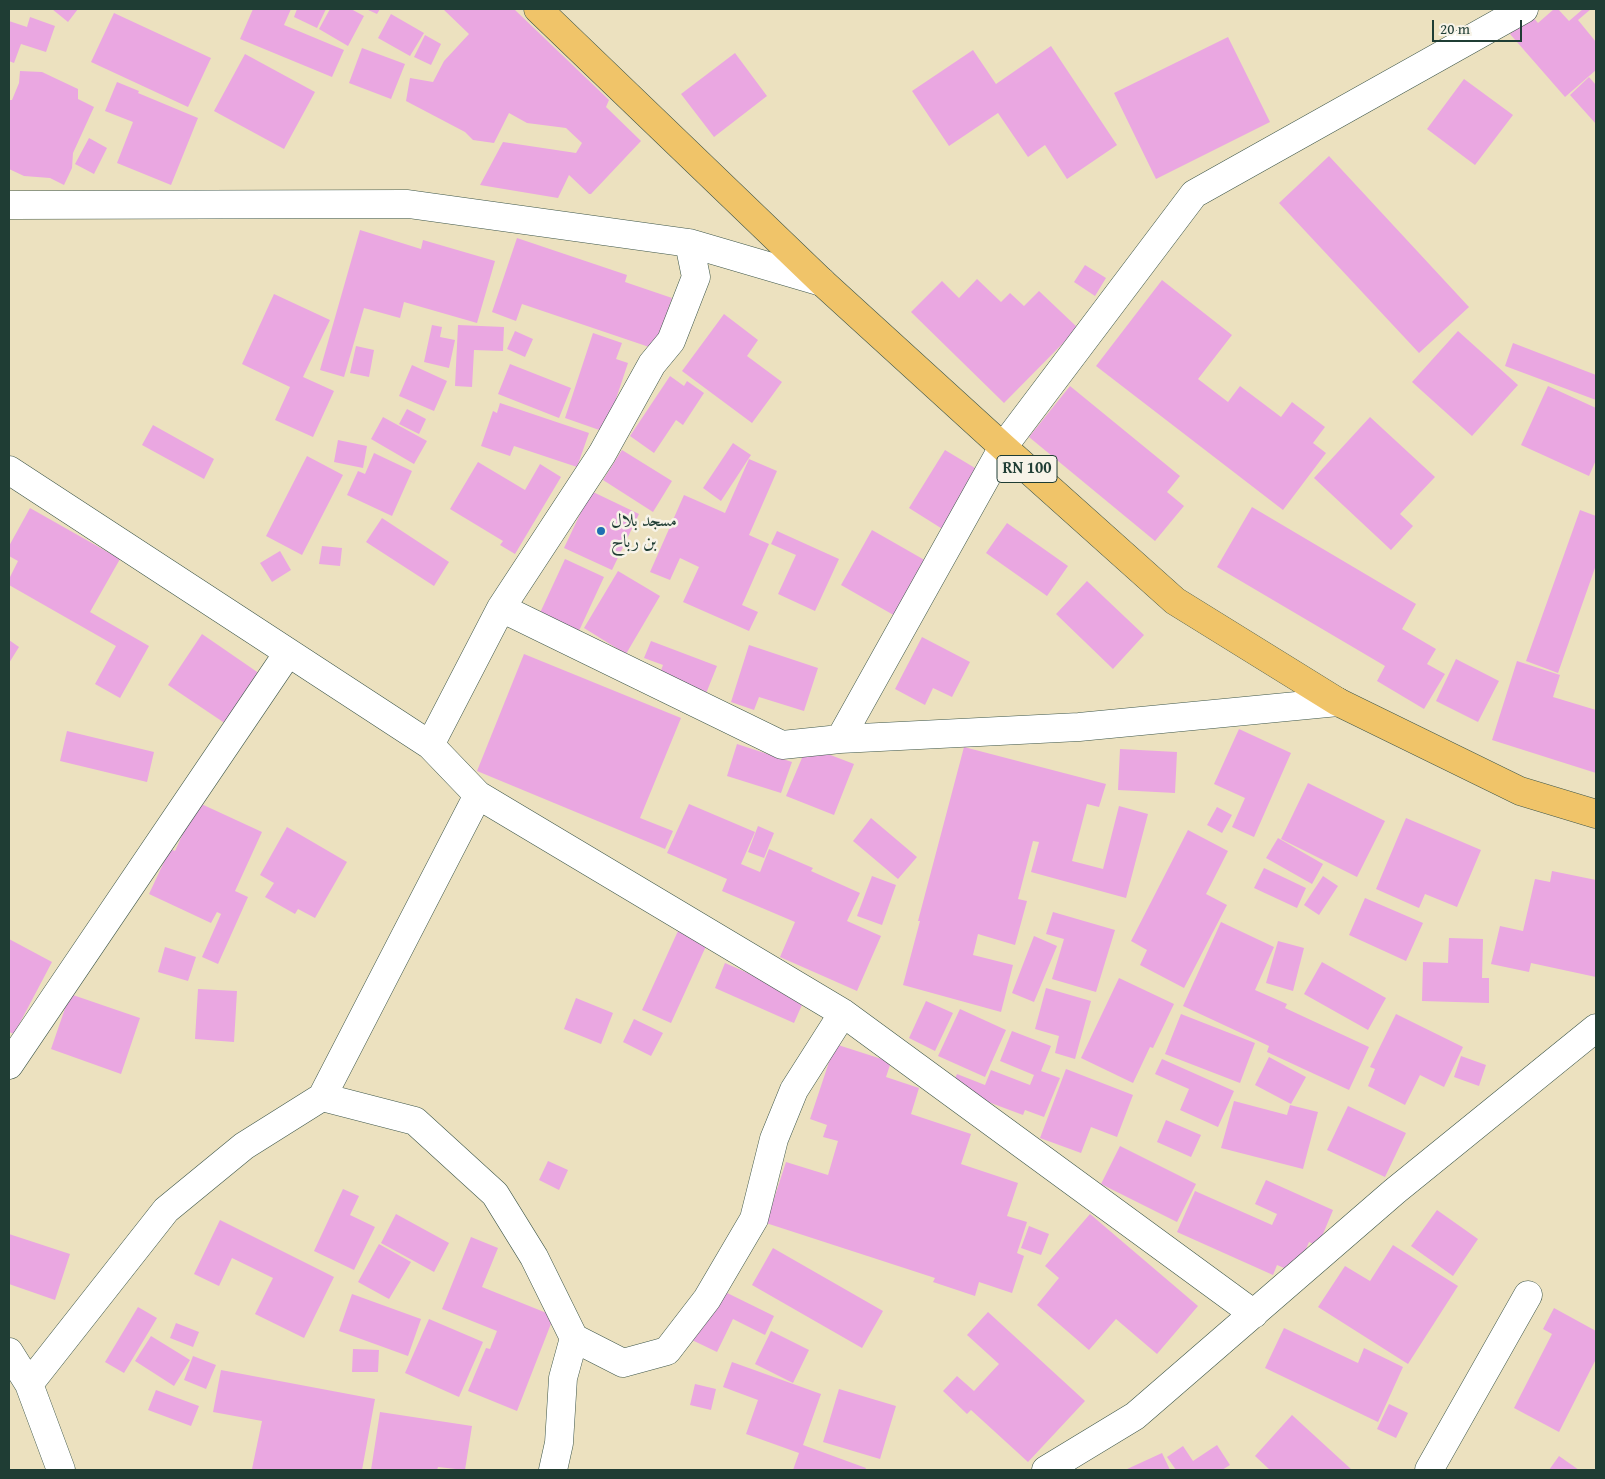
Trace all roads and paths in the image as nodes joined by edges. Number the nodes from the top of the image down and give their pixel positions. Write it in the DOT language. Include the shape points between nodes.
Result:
graph roads {
  1 [pos="538,9"];
  2 [pos="1524,9"];
  3 [pos="9,205"];
  4 [pos="689,243"];
  5 [pos="822,282"];
  6 [pos="1003,447"];
  7 [pos="9,470"];
  8 [pos="501,608"];
  9 [pos="288,653"];
  10 [pos="1338,702"];
  11 [pos="840,739"];
  12 [pos="430,746"];
  13 [pos="478,795"];
  14 [pos="1596,814"];
  15 [pos="843,1013"];
  16 [pos="1596,1028"];
  17 [pos="9,1065"];
  18 [pos="322,1097"];
  19 [pos="1528,1296"];
  20 [pos="1254,1314"];
  21 [pos="574,1338"];
  22 [pos="9,1352"];
  23 [pos="29,1384"];
  24 [pos="61,1470"];
  25 [pos="553,1470"];
  26 [pos="1046,1470"];
  27 [pos="1429,1470"];
  1 -- 5 [label="main road, RN 100"];
  2 -- 6 [label="street" via="1194,194"];
  3 -- 4 [label="street" via="408,204"];
  4 -- 5 [label="street"];
  4 -- 8 [label="street" via="696,277 671,341 652,364 602,454"];
  5 -- 6 [label="main road, RN 100"];
  6 -- 10 [label="main road, RN 100" via="1176,601"];
  6 -- 11 [label="street"];
  7 -- 9 [label="street"];
  8 -- 11 [label="street" via="782,745"];
  8 -- 12 [label="street"];
  9 -- 12 [label="street"];
  9 -- 17 [label="street"];
  10 -- 11 [label="street" via="1079,727"];
  10 -- 14 [label="main road, RN 100" via="1520,791"];
  12 -- 13 [label="street"];
  13 -- 15 [label="street"];
  13 -- 18 [label="street"];
  15 -- 20 [label="street"];
  15 -- 21 [label="street" via="794,1090 774,1140 754,1219 707,1299 667,1351 624,1362"];
  16 -- 20 [label="street" via="1395,1191"];
  18 -- 21 [label="street" via="415,1121 495,1194 534,1258"];
  18 -- 23 [label="street" via="244,1146 166,1210"];
  19 -- 27 [label="street"];
  20 -- 26 [label="street" via="1135,1416"];
  21 -- 25 [label="street" via="563,1378 559,1442"];
  22 -- 23 [label="street"];
  23 -- 24 [label="street"];
}
